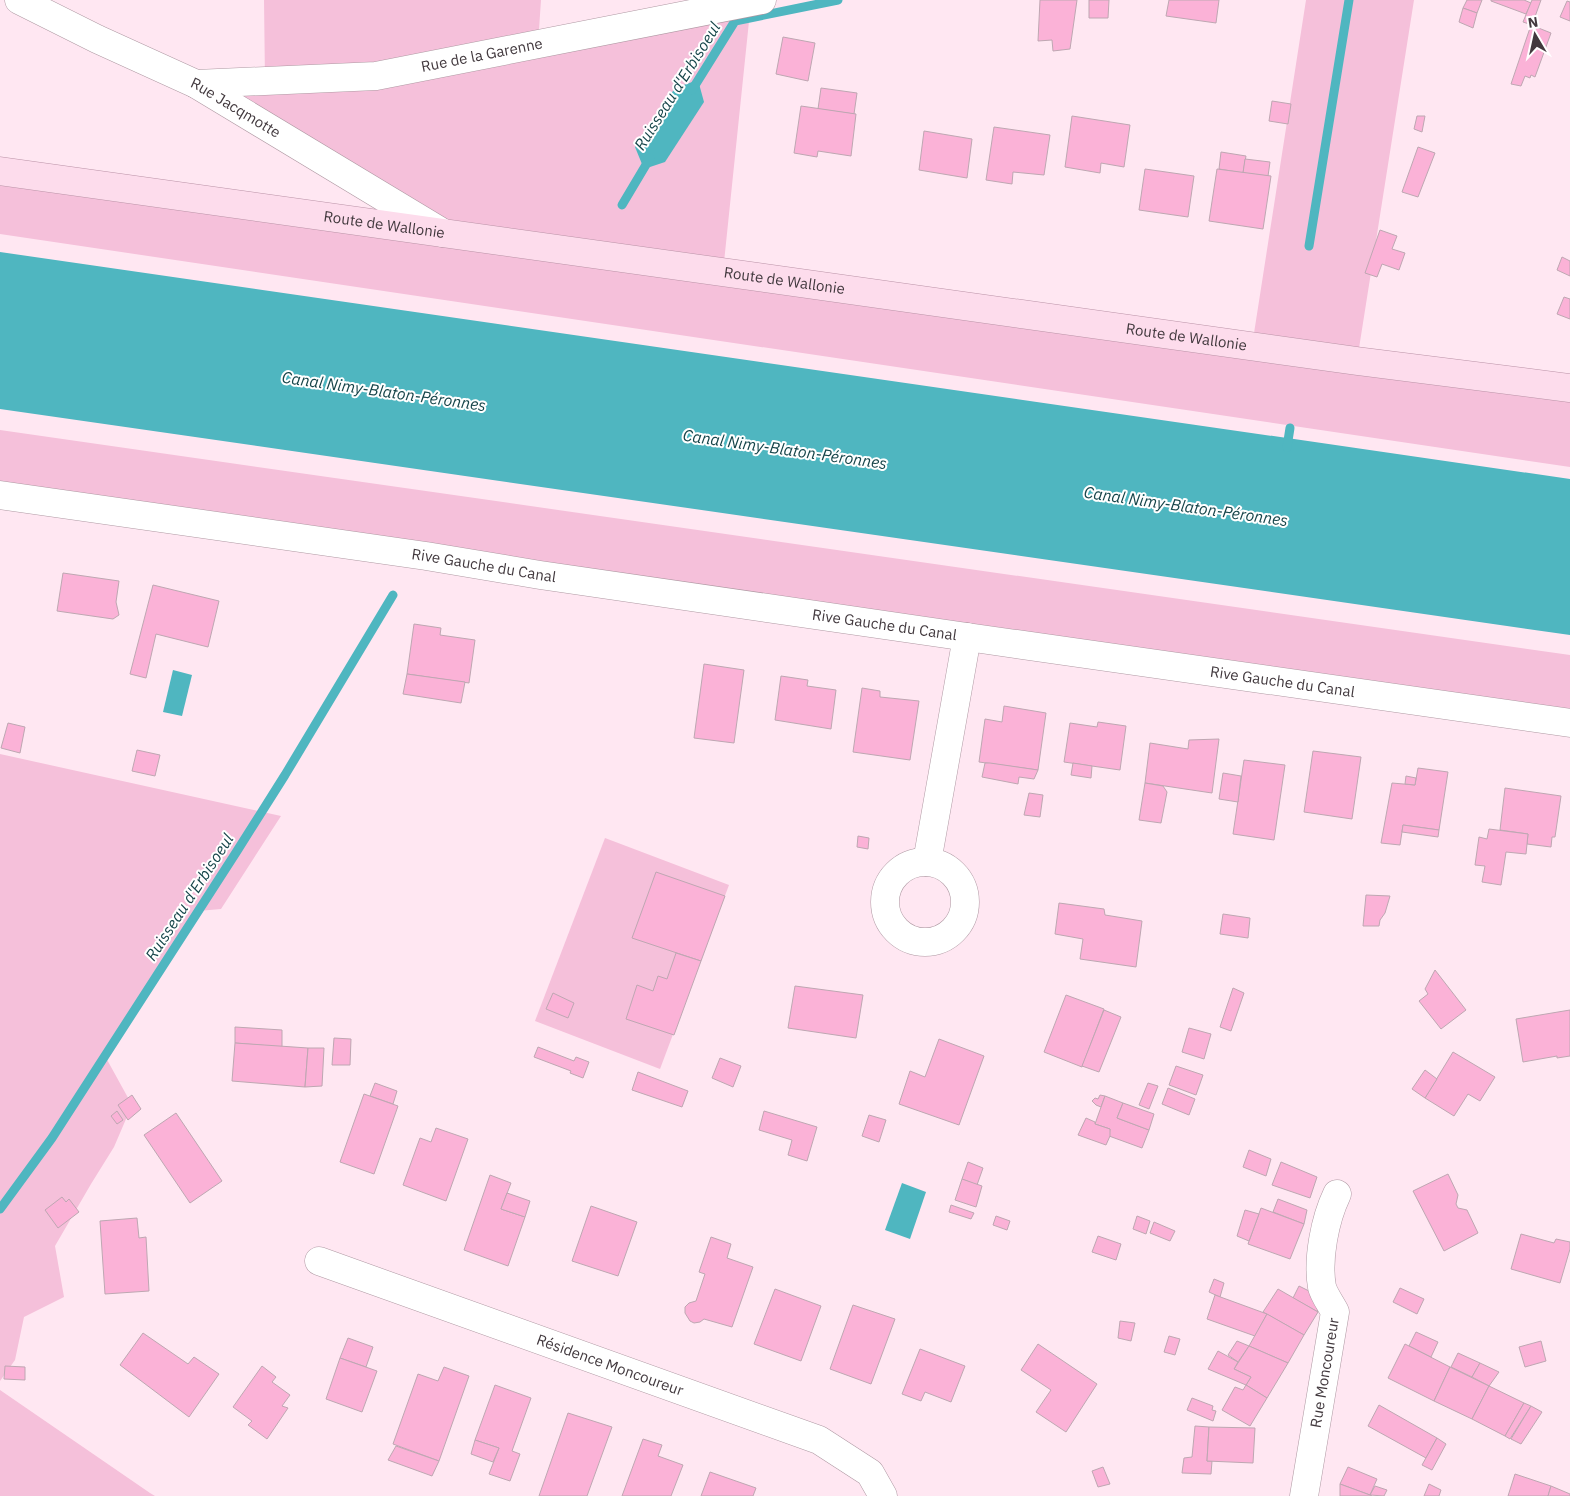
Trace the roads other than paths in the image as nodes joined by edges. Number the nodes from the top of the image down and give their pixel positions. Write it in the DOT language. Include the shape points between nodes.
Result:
graph roads {
  1 [pos="19,0"];
  2 [pos="762,0"];
  3 [pos="196,84"];
  4 [pos="0,171"];
  5 [pos="443,233"];
  6 [pos="1570,388"];
  7 [pos="0,495"];
  8 [pos="967,637"];
  9 [pos="1570,723"];
  10 [pos="928,862"];
  11 [pos="1337,1194"];
  12 [pos="318,1261"];
  13 [pos="883,1496"];
  14 [pos="1304,1496"];
  1 -- 3 [label="street, Rue Jacqmotte"];
  2 -- 3 [label="street, Rue de la Garenne" via="376,76"];
  3 -- 5 [label="street, Rue Jacqmotte"];
  4 -- 5 [label="main road, Route de Wallonie"];
  5 -- 6 [label="main road, Route de Wallonie" via="1338,359"];
  7 -- 8 [label="street, Rive Gauche du Canal"];
  8 -- 9 [label="street, Rive Gauche du Canal"];
  8 -- 10 [label="street, Rive Gauche du Canal"];
  11 -- 14 [label="street, Rue Moncoureur" via="1331,1206 1321,1255 1322,1289 1334,1312"];
  12 -- 13 [label="street, Résidence Moncoureur" via="819,1440 870,1473"];
}
